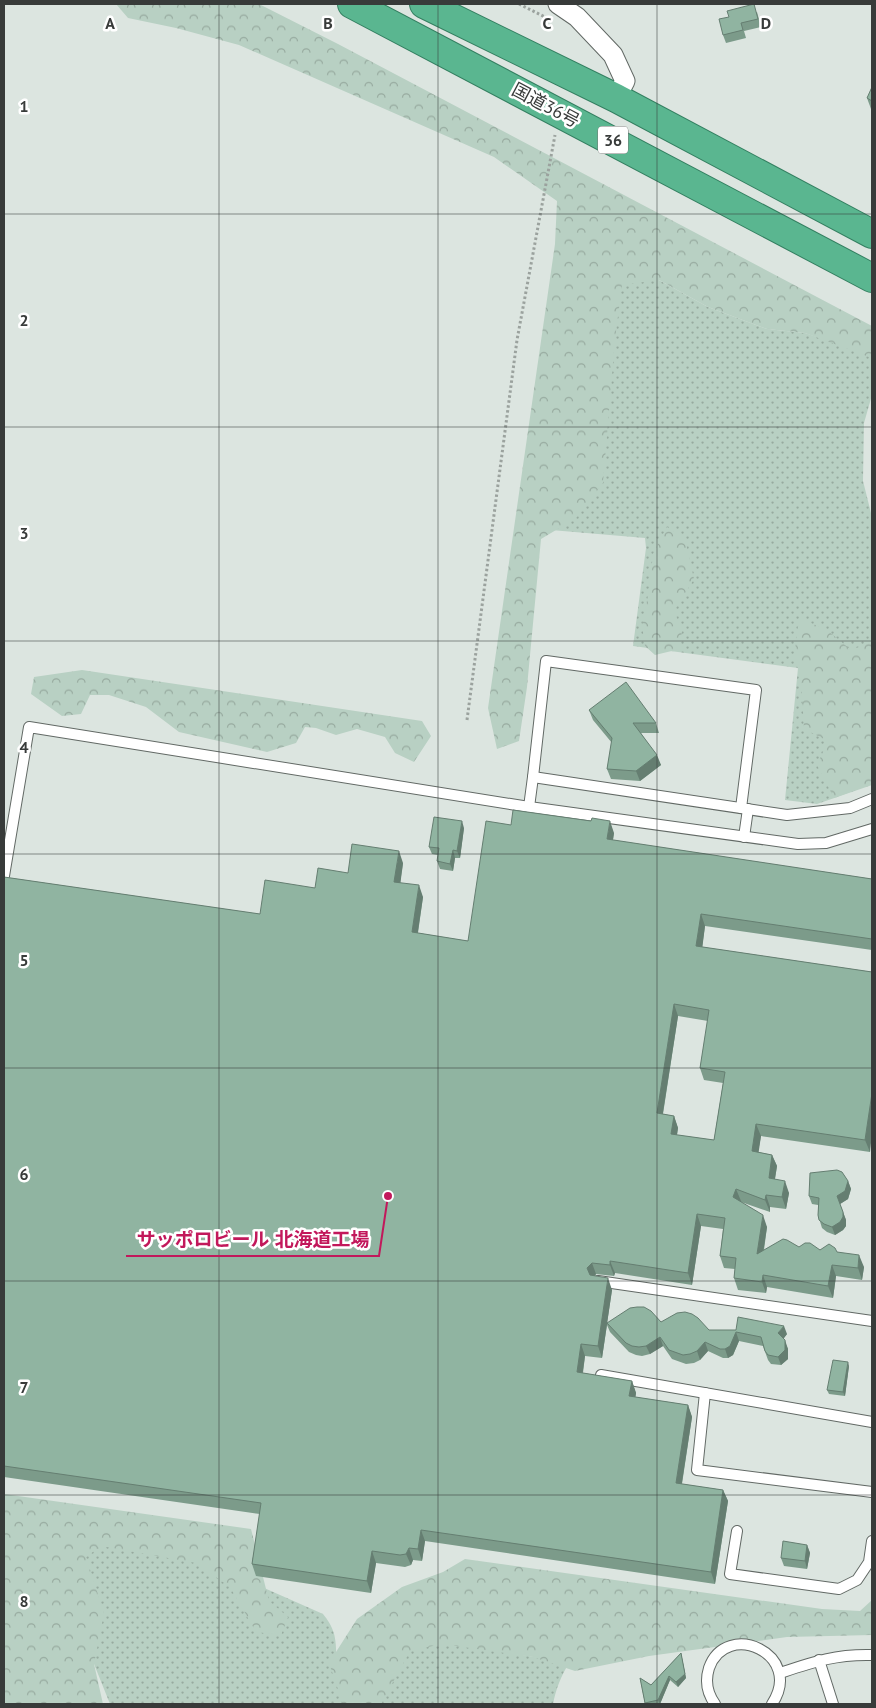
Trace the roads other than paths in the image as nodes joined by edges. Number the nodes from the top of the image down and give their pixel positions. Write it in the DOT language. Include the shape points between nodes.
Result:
graph roads {
  1 [pos="352,4"];
  2 [pos="424,4"];
  3 [pos="558,4"];
  4 [pos="616,98"];
  5 [pos="872,234"];
  6 [pos="872,278"];
  7 [pos="533,777"];
  8 [pos="872,799"];
  9 [pos="529,807"];
  10 [pos="744,809"];
  11 [pos="872,829"];
  12 [pos="744,837"];
  13 [pos="4,876"];
  14 [pos="598,1281"];
  15 [pos="872,1321"];
  16 [pos="601,1375"];
  17 [pos="705,1393"];
  18 [pos="872,1422"];
  19 [pos="872,1492"];
  20 [pos="737,1531"];
  21 [pos="872,1541"];
  22 [pos="872,1655"];
  23 [pos="819,1660"];
  24 [pos="780,1673"];
  25 [pos="715,1704"];
  26 [pos="772,1704"];
  27 [pos="833,1704"];
  1 -- 6 [label="highway, 国道36号 / 36"];
  2 -- 4 [label="highway, 国道36号 / 36"];
  3 -- 4 [label="street" via="577,17 613,55 625,81"];
  4 -- 5 [label="highway, 国道36号 / 36"];
  7 -- 9 [label="lane"];
  7 -- 10 [label="lane"];
  7 -- 10 [label="lane" via="546,661 756,690"];
  8 -- 10 [label="lane" via="850,808 787,815"];
  9 -- 12 [label="lane"];
  9 -- 13 [label="lane" via="29,727"];
  10 -- 12 [label="lane"];
  11 -- 12 [label="lane" via="826,842 798,844"];
  14 -- 15 [label="lane"];
  16 -- 17 [label="lane"];
  17 -- 18 [label="lane"];
  17 -- 19 [label="lane" via="697,1470"];
  20 -- 21 [label="lane" via="730,1574 839,1589 857,1580 869,1562"];
  22 -- 23 [label="lane" via="849,1654"];
  23 -- 24 [label="lane"];
  23 -- 27 [label="lane"];
  24 -- 25 [label="lane" via="766,1652 755,1646 730,1647 719,1653 707,1675 707,1687"];
  24 -- 26 [label="lane" via="780,1685"];
}
